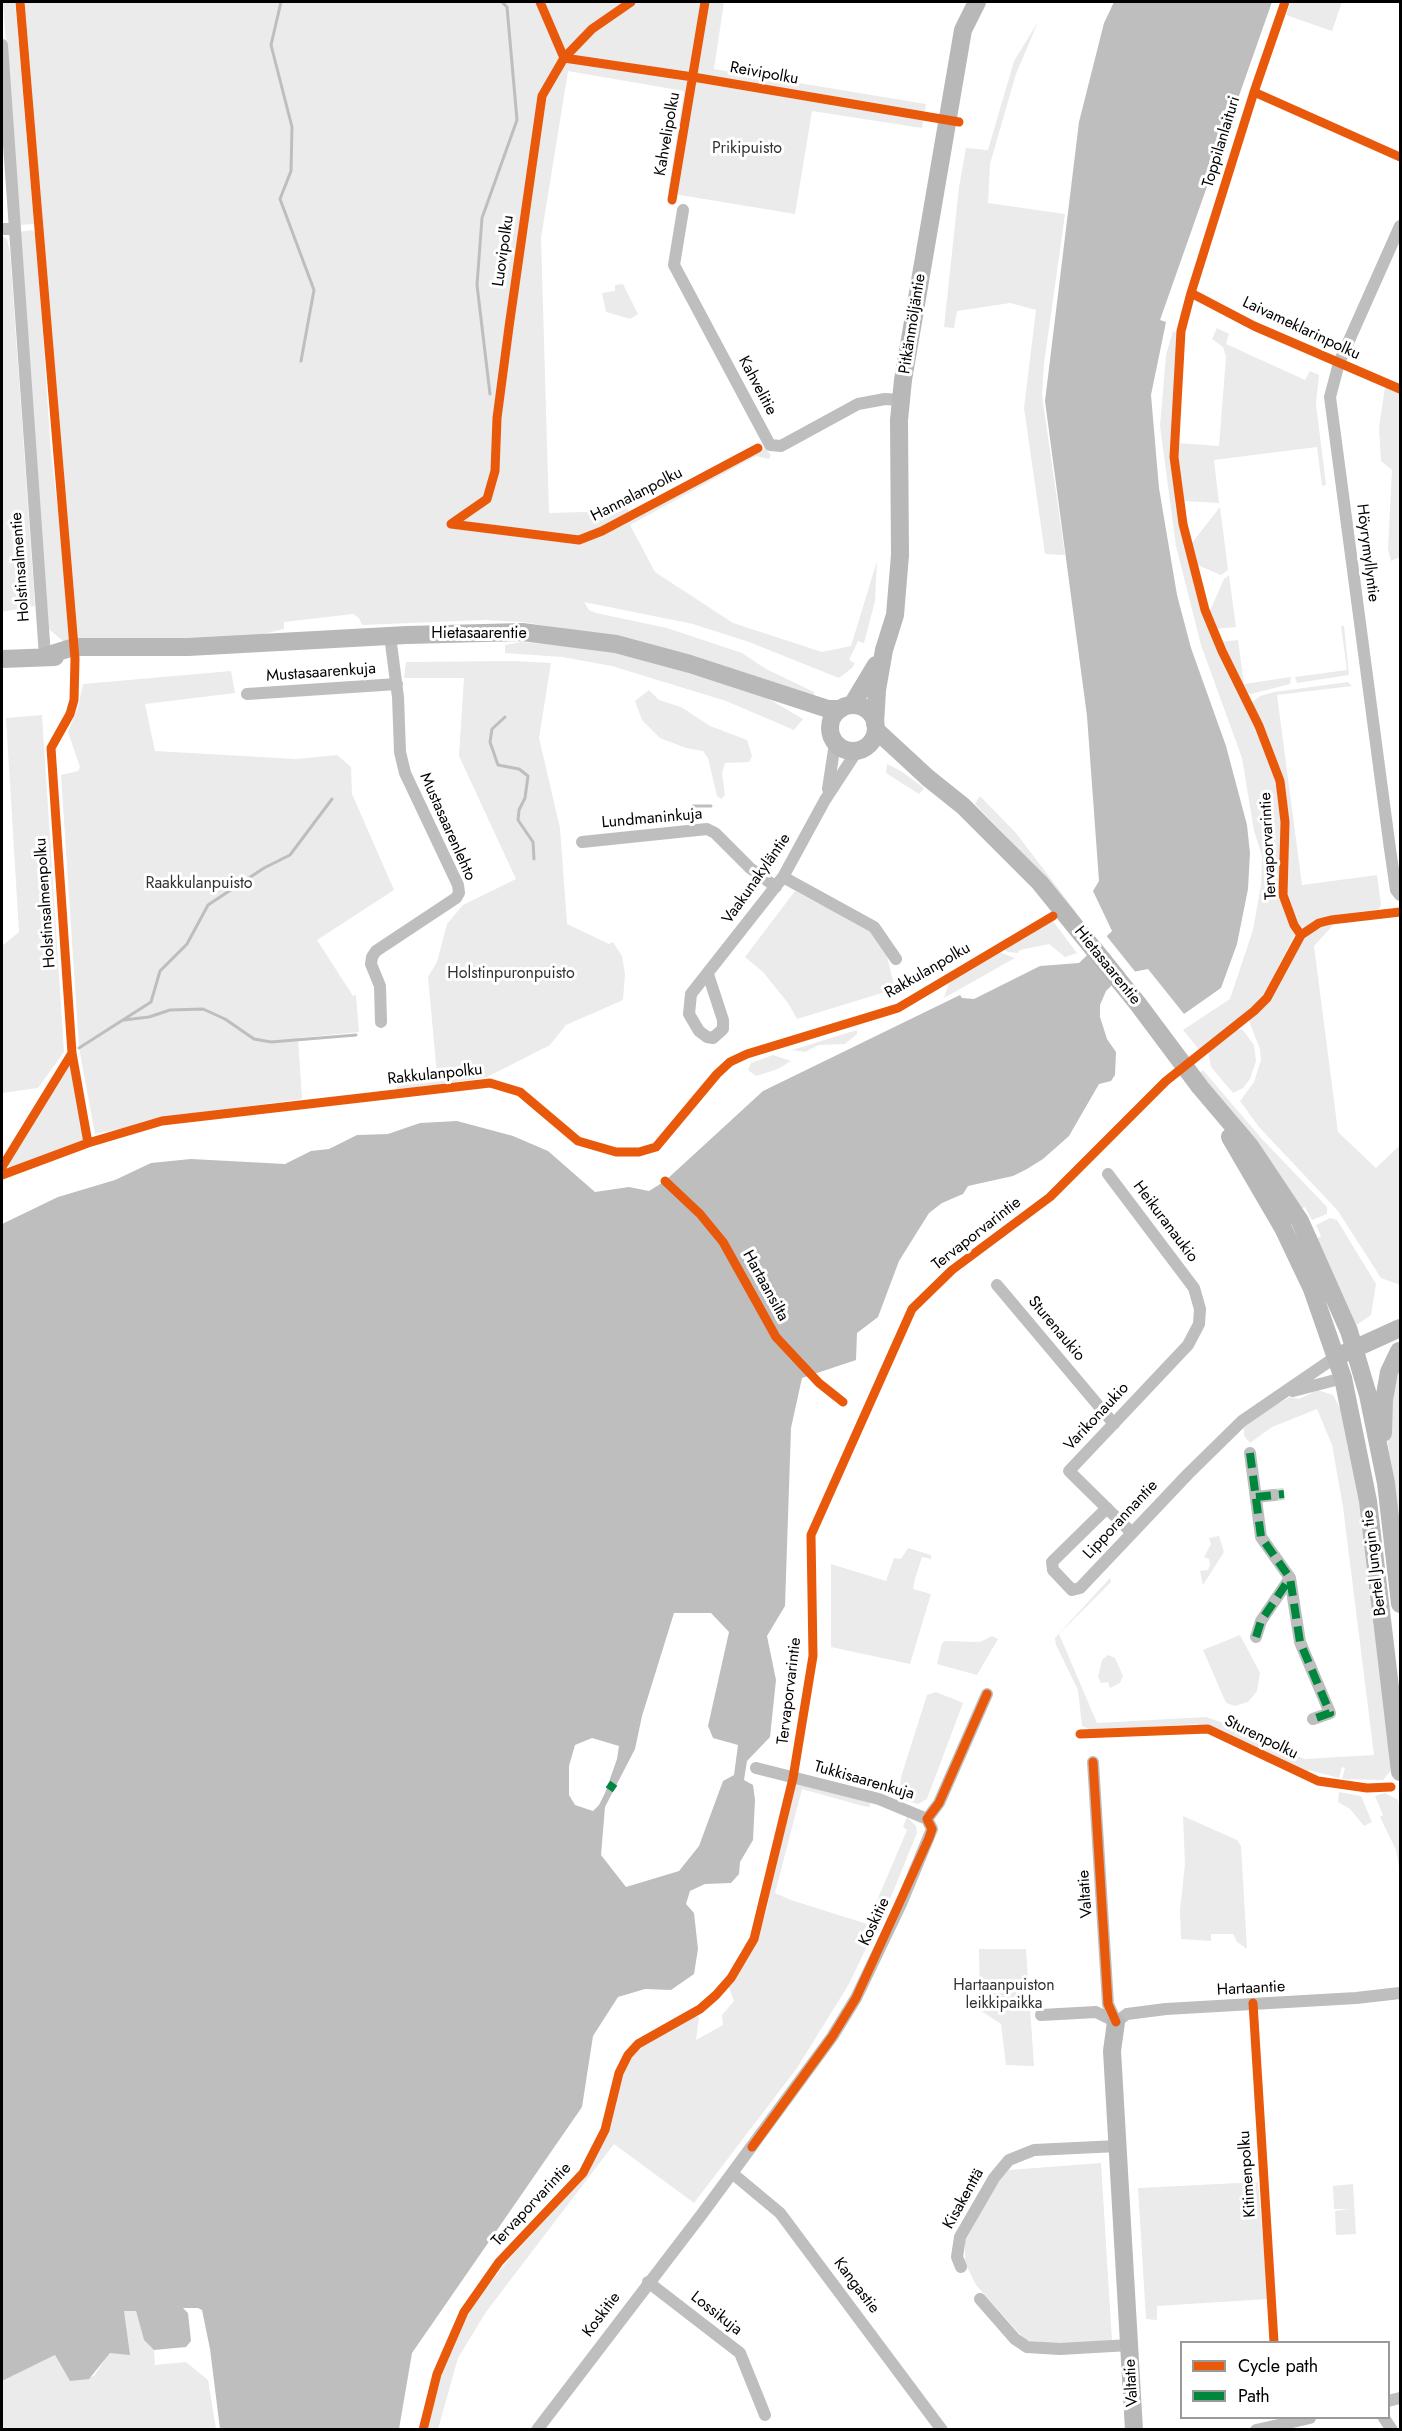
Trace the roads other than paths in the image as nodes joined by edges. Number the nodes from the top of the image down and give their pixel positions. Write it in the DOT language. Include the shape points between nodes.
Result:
graph roads {
  1 [pos="977,2"];
  2 [pos="2,45"];
  3 [pos="683,210"];
  4 [pos="1401,226"];
  5 [pos="8,229"];
  6 [pos="902,400"];
  7 [pos="390,636"];
  8 [pos="884,650"];
  9 [pos="45,656"];
  10 [pos="2,659"];
  11 [pos="397,684"];
  12 [pos="764,688"];
  13 [pos="247,694"];
  14 [pos="847,707"];
  15 [pos="875,727"];
  16 [pos="832,738"];
  17 [pos="860,750"];
  18 [pos="928,778"];
  19 [pos="825,800"];
  20 [pos="582,842"];
  21 [pos="779,882"];
  22 [pos="1401,895"];
  23 [pos="896,959"];
  24 [pos="708,974"];
  25 [pos="381,1022"];
  26 [pos="1200,1087"];
  27 [pos="1108,1174"];
  28 [pos="997,1285"];
  29 [pos="1200,1317"];
  30 [pos="1401,1328"];
  31 [pos="1355,1349"];
  32 [pos="1400,1350"];
  33 [pos="1337,1356"];
  34 [pos="1361,1372"];
  35 [pos="1343,1378"];
  36 [pos="1278,1396"];
  37 [pos="1114,1424"];
  38 [pos="1250,1453"];
  39 [pos="1386,1483"];
  40 [pos="1274,1495"];
  41 [pos="1256,1497"];
  42 [pos="1107,1508"];
  43 [pos="1131,1532"];
  44 [pos="1290,1578"];
  45 [pos="1401,1604"];
  46 [pos="1256,1637"];
  47 [pos="987,1694"];
  48 [pos="1313,1719"];
  49 [pos="1093,1762"];
  50 [pos="756,1768"];
  51 [pos="1400,1769"];
  52 [pos="927,1819"];
  53 [pos="1398,1995"];
  54 [pos="1041,2015"];
  55 [pos="1116,2022"];
  56 [pos="1118,2146"];
  57 [pos="732,2173"];
  58 [pos="961,2267"];
  59 [pos="648,2282"];
  60 [pos="980,2300"];
  61 [pos="1130,2345"];
  62 [pos="765,2415"];
  63 [pos="1306,2419"];
  64 [pos="537,2430"];
  65 [pos="942,2430"];
  66 [pos="1134,2430"];
  67 [pos="1256,2430"];
  1 -- 6 [label="street, Pitkänmöljäntie" via="963,30"];
  2 -- 5 [label="street, Holstinsalmentie"];
  3 -- 6 [label="street, Kahvelitie" via="674,265 770,445 781,446 858,404"];
  4 -- 22 [label="street, Höyrymyllyntie" via="1339,363 1330,397 1390,849 1396,890"];
  5 -- 9 [label="street, Holstinsalmentie"];
  6 -- 8 [label="street, Pitkänmöljäntie" via="900,555 895,615"];
  7 -- 9 [label="street, Hietasaarentie" via="188,646 75,659"];
  7 -- 11 [label="street, Mustasaarenlehto"];
  7 -- 12 [label="street, Hietasaarentie" via="522,632 568,636 616,644"];
  8 -- 14 [label="street, Pitkänmöljäntie"];
  8 -- 15 [label="street, Pitkänmöljäntie"];
  9 -- 10 [label="street, Hietasaarentie"];
  11 -- 13 [label="street, Mustasaarenkuja"];
  11 -- 25 [label="street, Mustasaarenlehto" via="400,752 405,773 459,893 372,957 380,986"];
  12 -- 14 [label="street, Hietasaarentie" via="828,709"];
  12 -- 16 [label="street, Hietasaarentie" via="810,715"];
  14 -- 15 [label="street" via="869,712"];
  14 -- 16 [label="street" via="833,716"];
  15 -- 17 [label="street" via="872,741"];
  15 -- 18 [label="street, Hietasaarentie"];
  16 -- 17 [label="street" via="845,750"];
  16 -- 19 [label="street, Vaakunakyläntie" via="835,754"];
  17 -- 18 [label="street, Hietasaarentie" via="887,756"];
  17 -- 19 [label="street, Vaakunakyläntie"];
  18 -- 26 [label="street, Hietasaarentie" via="999,839 1079,930"];
  19 -- 21 [label="street, Vaakunakyläntie"];
  20 -- 21 [label="street, Lundmaninkuja" via="707,829 750,868"];
  21 -- 23 [label="street, Lundmaninkuja" via="874,927"];
  21 -- 24 [label="street, Vaakunakyläntie"];
  24 -- 24 [label="street, Vaakunakyläntie" via="691,994 689,1014 699,1031 713,1038 723,1029 723,1020"];
  26 -- 31 [label="street, Hietasaarentie" via="1250,1146 1300,1221"];
  26 -- 33 [label="street, Hietasaarentie" via="1283,1228 1312,1289"];
  27 -- 29 [label="street, Heikuranaukio" via="1194,1288"];
  28 -- 37 [label="street, Sturenaukio"];
  29 -- 37 [label="street, Varikonaukio" via="1188,1345"];
  30 -- 31 [label="street"];
  31 -- 33 [label="street"];
  31 -- 34 [label="street, Bertel Jungin tie"];
  32 -- 34 [label="street"];
  32 -- 39 [label="street" via="1389,1372 1384,1400"];
  33 -- 35 [label="street, Bertel Jungin tie"];
  33 -- 36 [label="street, Lipporannantie"];
  34 -- 35 [label="street"];
  34 -- 39 [label="street, Bertel Jungin tie"];
  35 -- 36 [label="street, Lipporannantie"];
  35 -- 51 [label="street, Bertel Jungin tie" via="1368,1501"];
  36 -- 43 [label="street, Lipporannantie" via="1242,1421"];
  37 -- 42 [label="street, Varikonaukio" via="1069,1471"];
  38 -- 41 [label="street"];
  39 -- 45 [label="street, Bertel Jungin tie"];
  40 -- 41 [label="street"];
  41 -- 44 [label="street" via="1261,1538"];
  42 -- 43 [label="street, Varikonaukio"];
  42 -- 43 [label="street, Lipporannantie" via="1052,1562 1063,1582 1072,1590 1080,1588"];
  44 -- 46 [label="street" via="1261,1620"];
  44 -- 48 [label="street" via="1300,1642 1330,1713"];
  47 -- 52 [label="street, Koskitie" via="939,1803"];
  49 -- 55 [label="street, Valtatie" via="1108,2004"];
  50 -- 52 [label="street, Tukkisaarenkuja" via="879,1799"];
  52 -- 57 [label="street, Koskitie" via="932,1829 929,1838 856,1998 820,2055"];
  53 -- 55 [label="street, Hartaantie" via="1166,2009 1126,2014"];
  54 -- 55 [label="street" via="1096,2012"];
  55 -- 56 [label="street, Valtatie" via="1112,2051"];
  56 -- 58 [label="street, Kisakenttä" via="1034,2150 1009,2160 960,2237 957,2257"];
  56 -- 61 [label="street, Valtatie"];
  57 -- 59 [label="street, Koskitie"];
  57 -- 65 [label="street, Kangastie" via="780,2213"];
  59 -- 62 [label="street, Lossikuja" via="740,2354"];
  59 -- 64 [label="street, Koskitie"];
  60 -- 61 [label="street" via="1027,2347"];
  61 -- 66 [label="street, Valtatie"];
  63 -- 67 [label="street"];
}
